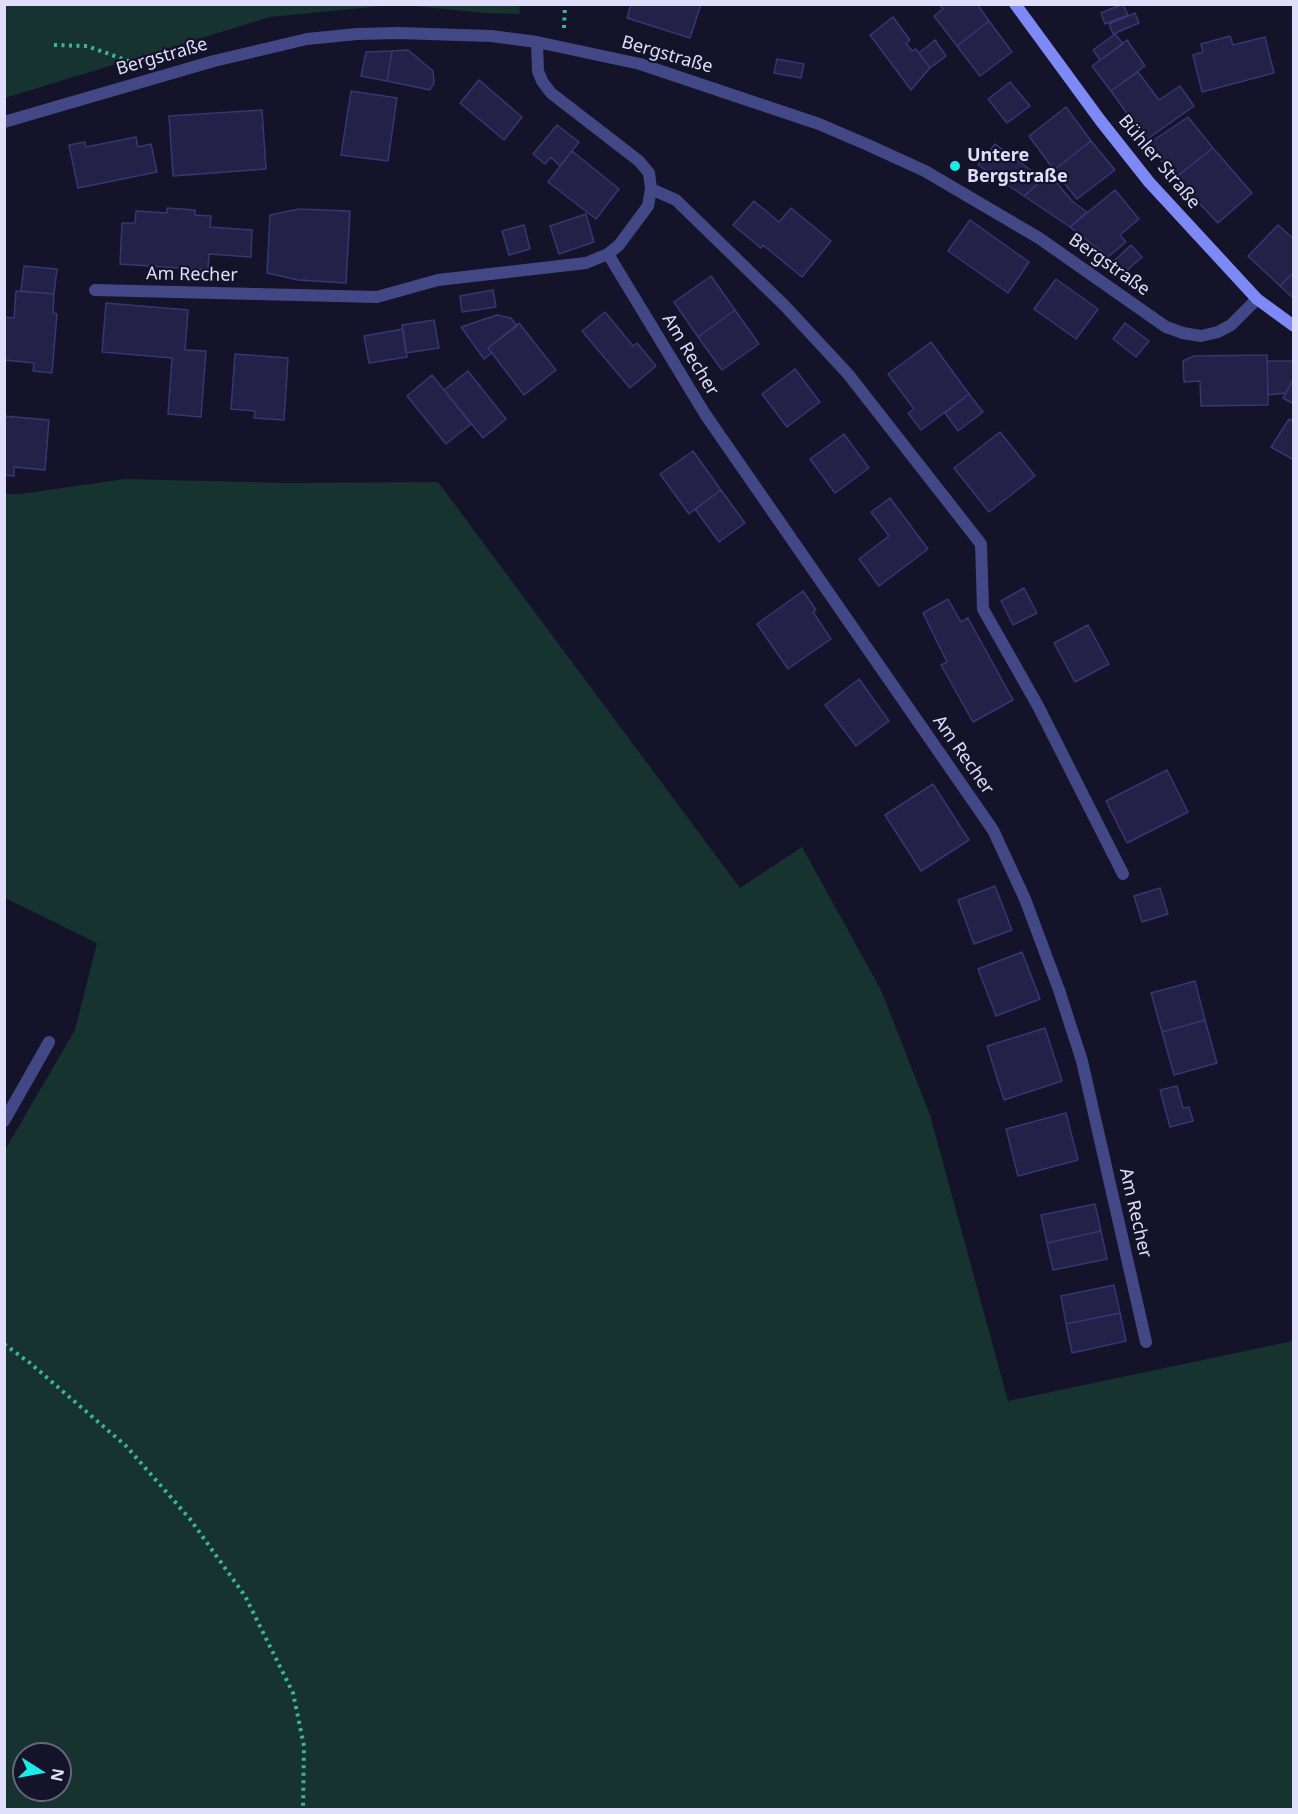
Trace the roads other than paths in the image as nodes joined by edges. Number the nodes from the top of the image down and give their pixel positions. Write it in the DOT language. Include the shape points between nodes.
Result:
graph roads {
  1 [pos="1015,4"];
  2 [pos="537,42"];
  3 [pos="4,122"];
  4 [pos="651,189"];
  5 [pos="608,254"];
  6 [pos="95,290"];
  7 [pos="1257,299"];
  8 [pos="1293,326"];
  9 [pos="1123,874"];
  10 [pos="49,1042"];
  11 [pos="4,1121"];
  12 [pos="1146,1342"];
  1 -- 7 [label="main road, Bühler Straße" via="1149,182"];
  2 -- 3 [label="street, Bergstraße" via="491,36 398,33 307,39 214,61"];
  2 -- 4 [label="street" via="536,60 542,81 551,93 639,161 649,173"];
  2 -- 7 [label="street, Bergstraße" via="649,67 868,144 925,171 1039,238 1166,327 1201,336 1218,332 1231,325"];
  4 -- 5 [label="street, Am Recher" via="645,212"];
  4 -- 9 [label="street" via="676,200 785,306 848,374 981,544 983,609 1038,706"];
  5 -- 6 [label="street, Am Recher" via="586,263 438,280 378,297"];
  5 -- 12 [label="street, Am Recher" via="705,414 993,830 1025,899 1082,1061"];
  7 -- 8 [label="main road, Bühler Straße"];
  10 -- 11 [label="street"];
}
